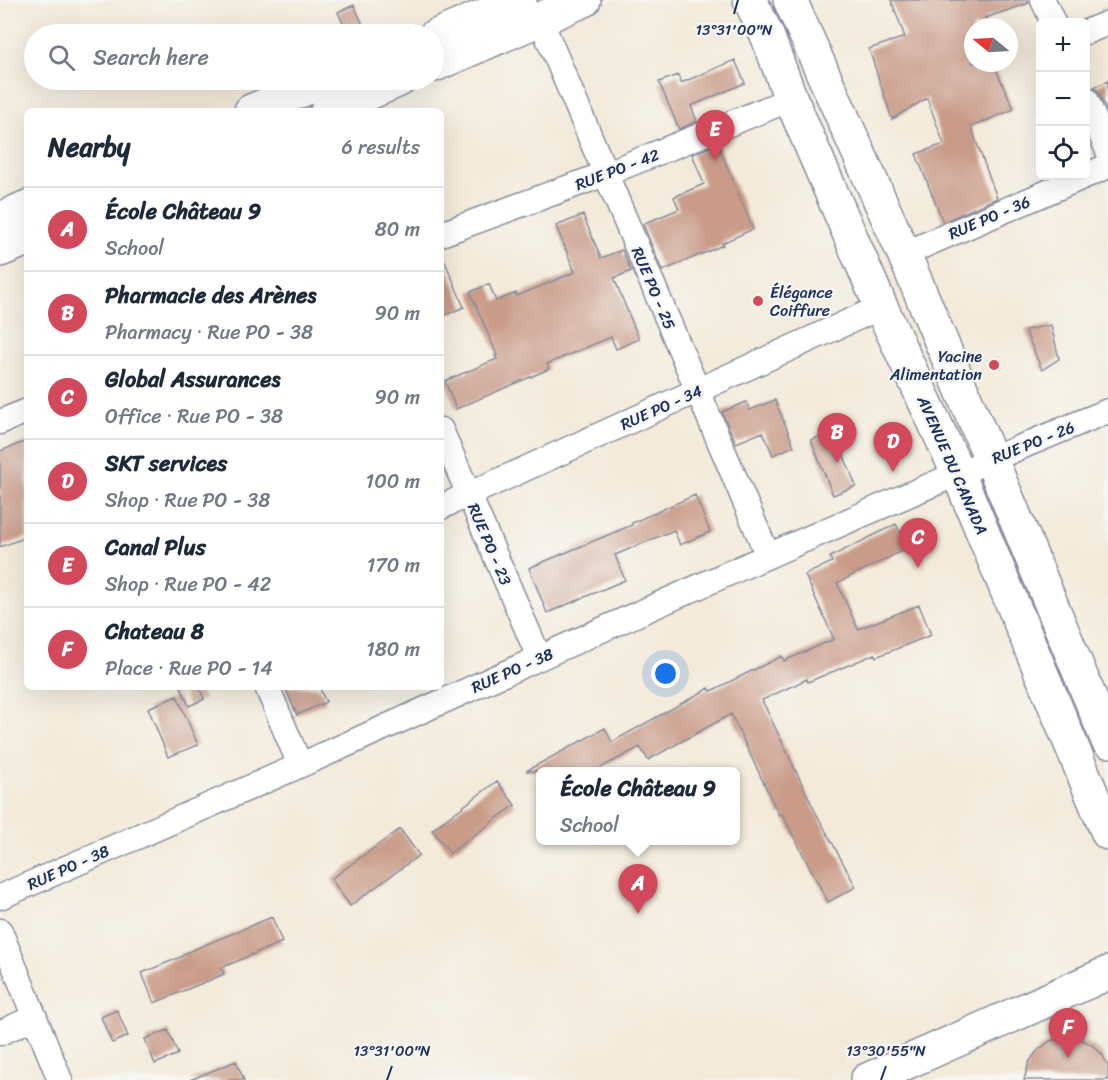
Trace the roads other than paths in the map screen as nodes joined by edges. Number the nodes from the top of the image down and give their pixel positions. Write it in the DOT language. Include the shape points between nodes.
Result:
graph roads {
  1 [pos="584,0"];
  2 [pos="750,0"];
  3 [pos="790,0"];
  4 [pos="1043,0"];
  5 [pos="530,9"];
  6 [pos="1051,18"];
  7 [pos="1108,23"];
  8 [pos="1090,30"];
  9 [pos="444,34"];
  10 [pos="444,59"];
  11 [pos="314,90"];
  12 [pos="376,90"];
  13 [pos="791,99"];
  14 [pos="300,101"];
  15 [pos="266,108"];
  16 [pos="334,108"];
  17 [pos="1090,108"];
  18 [pos="1108,151"];
  19 [pos="1108,166"];
  20 [pos="606,174"];
  21 [pos="24,208"];
  22 [pos="0,219"];
  23 [pos="444,233"];
  24 [pos="24,240"];
  25 [pos="0,250"];
  26 [pos="904,254"];
  27 [pos="881,307"];
  28 [pos="698,390"];
  29 [pos="1108,411"];
  30 [pos="24,412"];
  31 [pos="0,422"];
  32 [pos="444,437"];
  33 [pos="991,459"];
  34 [pos="958,473"];
  35 [pos="469,494"];
  36 [pos="444,506"];
  37 [pos="768,556"];
  38 [pos="539,657"];
  39 [pos="268,690"];
  40 [pos="1108,741"];
  41 [pos="300,765"];
  42 [pos="1108,833"];
  43 [pos="0,897"];
  44 [pos="0,931"];
  45 [pos="1108,972"];
  46 [pos="35,1017"];
  47 [pos="0,1033"];
  48 [pos="60,1080"];
  49 [pos="867,1080"];
  1 -- 5 [label="street"];
  2 -- 13 [label="street, AVENUE DU CANADA"];
  3 -- 26 [label="street"];
  4 -- 6 [label="street"];
  5 -- 9 [label="street"];
  5 -- 10 [label="street"];
  5 -- 20 [label="street, RUE PO - 25"];
  7 -- 8 [label="street"];
  11 -- 14 [label="street"];
  12 -- 16 [label="street"];
  13 -- 20 [label="street, RUE PO - 42"];
  13 -- 27 [label="street, AVENUE DU CANADA"];
  14 -- 15 [label="street"];
  17 -- 18 [label="street"];
  19 -- 26 [label="street, RUE PO - 36"];
  20 -- 23 [label="street, RUE PO - 42"];
  20 -- 28 [label="street, RUE PO - 25"];
  21 -- 22 [label="street"];
  24 -- 25 [label="street"];
  26 -- 33 [label="street"];
  27 -- 28 [label="street, RUE PO - 34"];
  27 -- 34 [label="street, AVENUE DU CANADA"];
  28 -- 35 [label="street, RUE PO - 34"];
  28 -- 37 [label="street, RUE PO - 25"];
  29 -- 33 [label="street, RUE PO - 26"];
  30 -- 31 [label="street"];
  32 -- 35 [label="street, RUE PO - 23"];
  33 -- 34 [label="street, RUE PO - 26"];
  33 -- 40 [label="street"];
  34 -- 37 [label="street, RUE PO - 38"];
  34 -- 42 [label="street, AVENUE DU CANADA"];
  35 -- 36 [label="street, RUE PO - 34"];
  35 -- 38 [label="street, RUE PO - 23"];
  37 -- 38 [label="street, RUE PO - 38"];
  38 -- 41 [label="street, RUE PO - 38"];
  39 -- 41 [label="street"];
  41 -- 43 [label="street, RUE PO - 38"];
  44 -- 46 [label="street"];
  45 -- 49 [label="street"];
  46 -- 47 [label="street"];
  46 -- 48 [label="street"];
}
